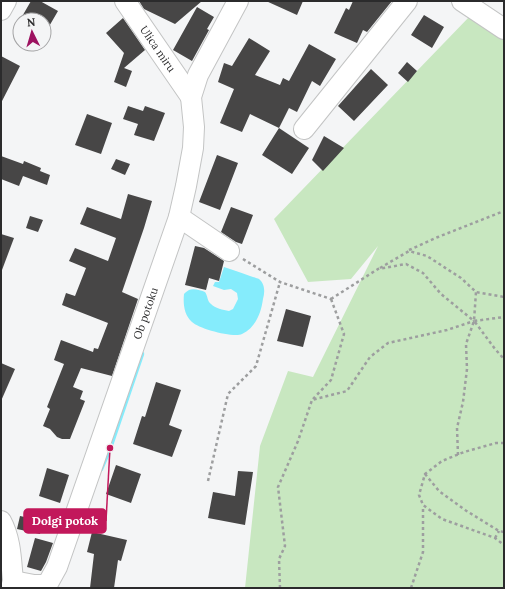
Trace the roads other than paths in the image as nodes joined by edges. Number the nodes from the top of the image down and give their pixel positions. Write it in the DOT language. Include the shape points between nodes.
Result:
graph roads {
  1 [pos="6,1"];
  2 [pos="125,1"];
  3 [pos="238,1"];
  4 [pos="407,1"];
  5 [pos="462,1"];
  6 [pos="1,10"];
  7 [pos="504,29"];
  8 [pos="191,97"];
  9 [pos="304,128"];
  10 [pos="179,217"];
  11 [pos="229,251"];
  12 [pos="1,521"];
  13 [pos="12,585"];
  14 [pos="51,587"];
  1 -- 6 [label="street"];
  2 -- 8 [label="street, Ulica miru"];
  3 -- 8 [label="street, Ob potoku" via="198,75"];
  4 -- 9 [label="street"];
  5 -- 7 [label="street"];
  8 -- 10 [label="street, Ob potoku" via="193,148"];
  10 -- 11 [label="street"];
  10 -- 14 [label="street, Ob potoku"];
  12 -- 13 [label="street" via="10,544"];
  13 -- 14 [label="street, Ob potoku"];
}
